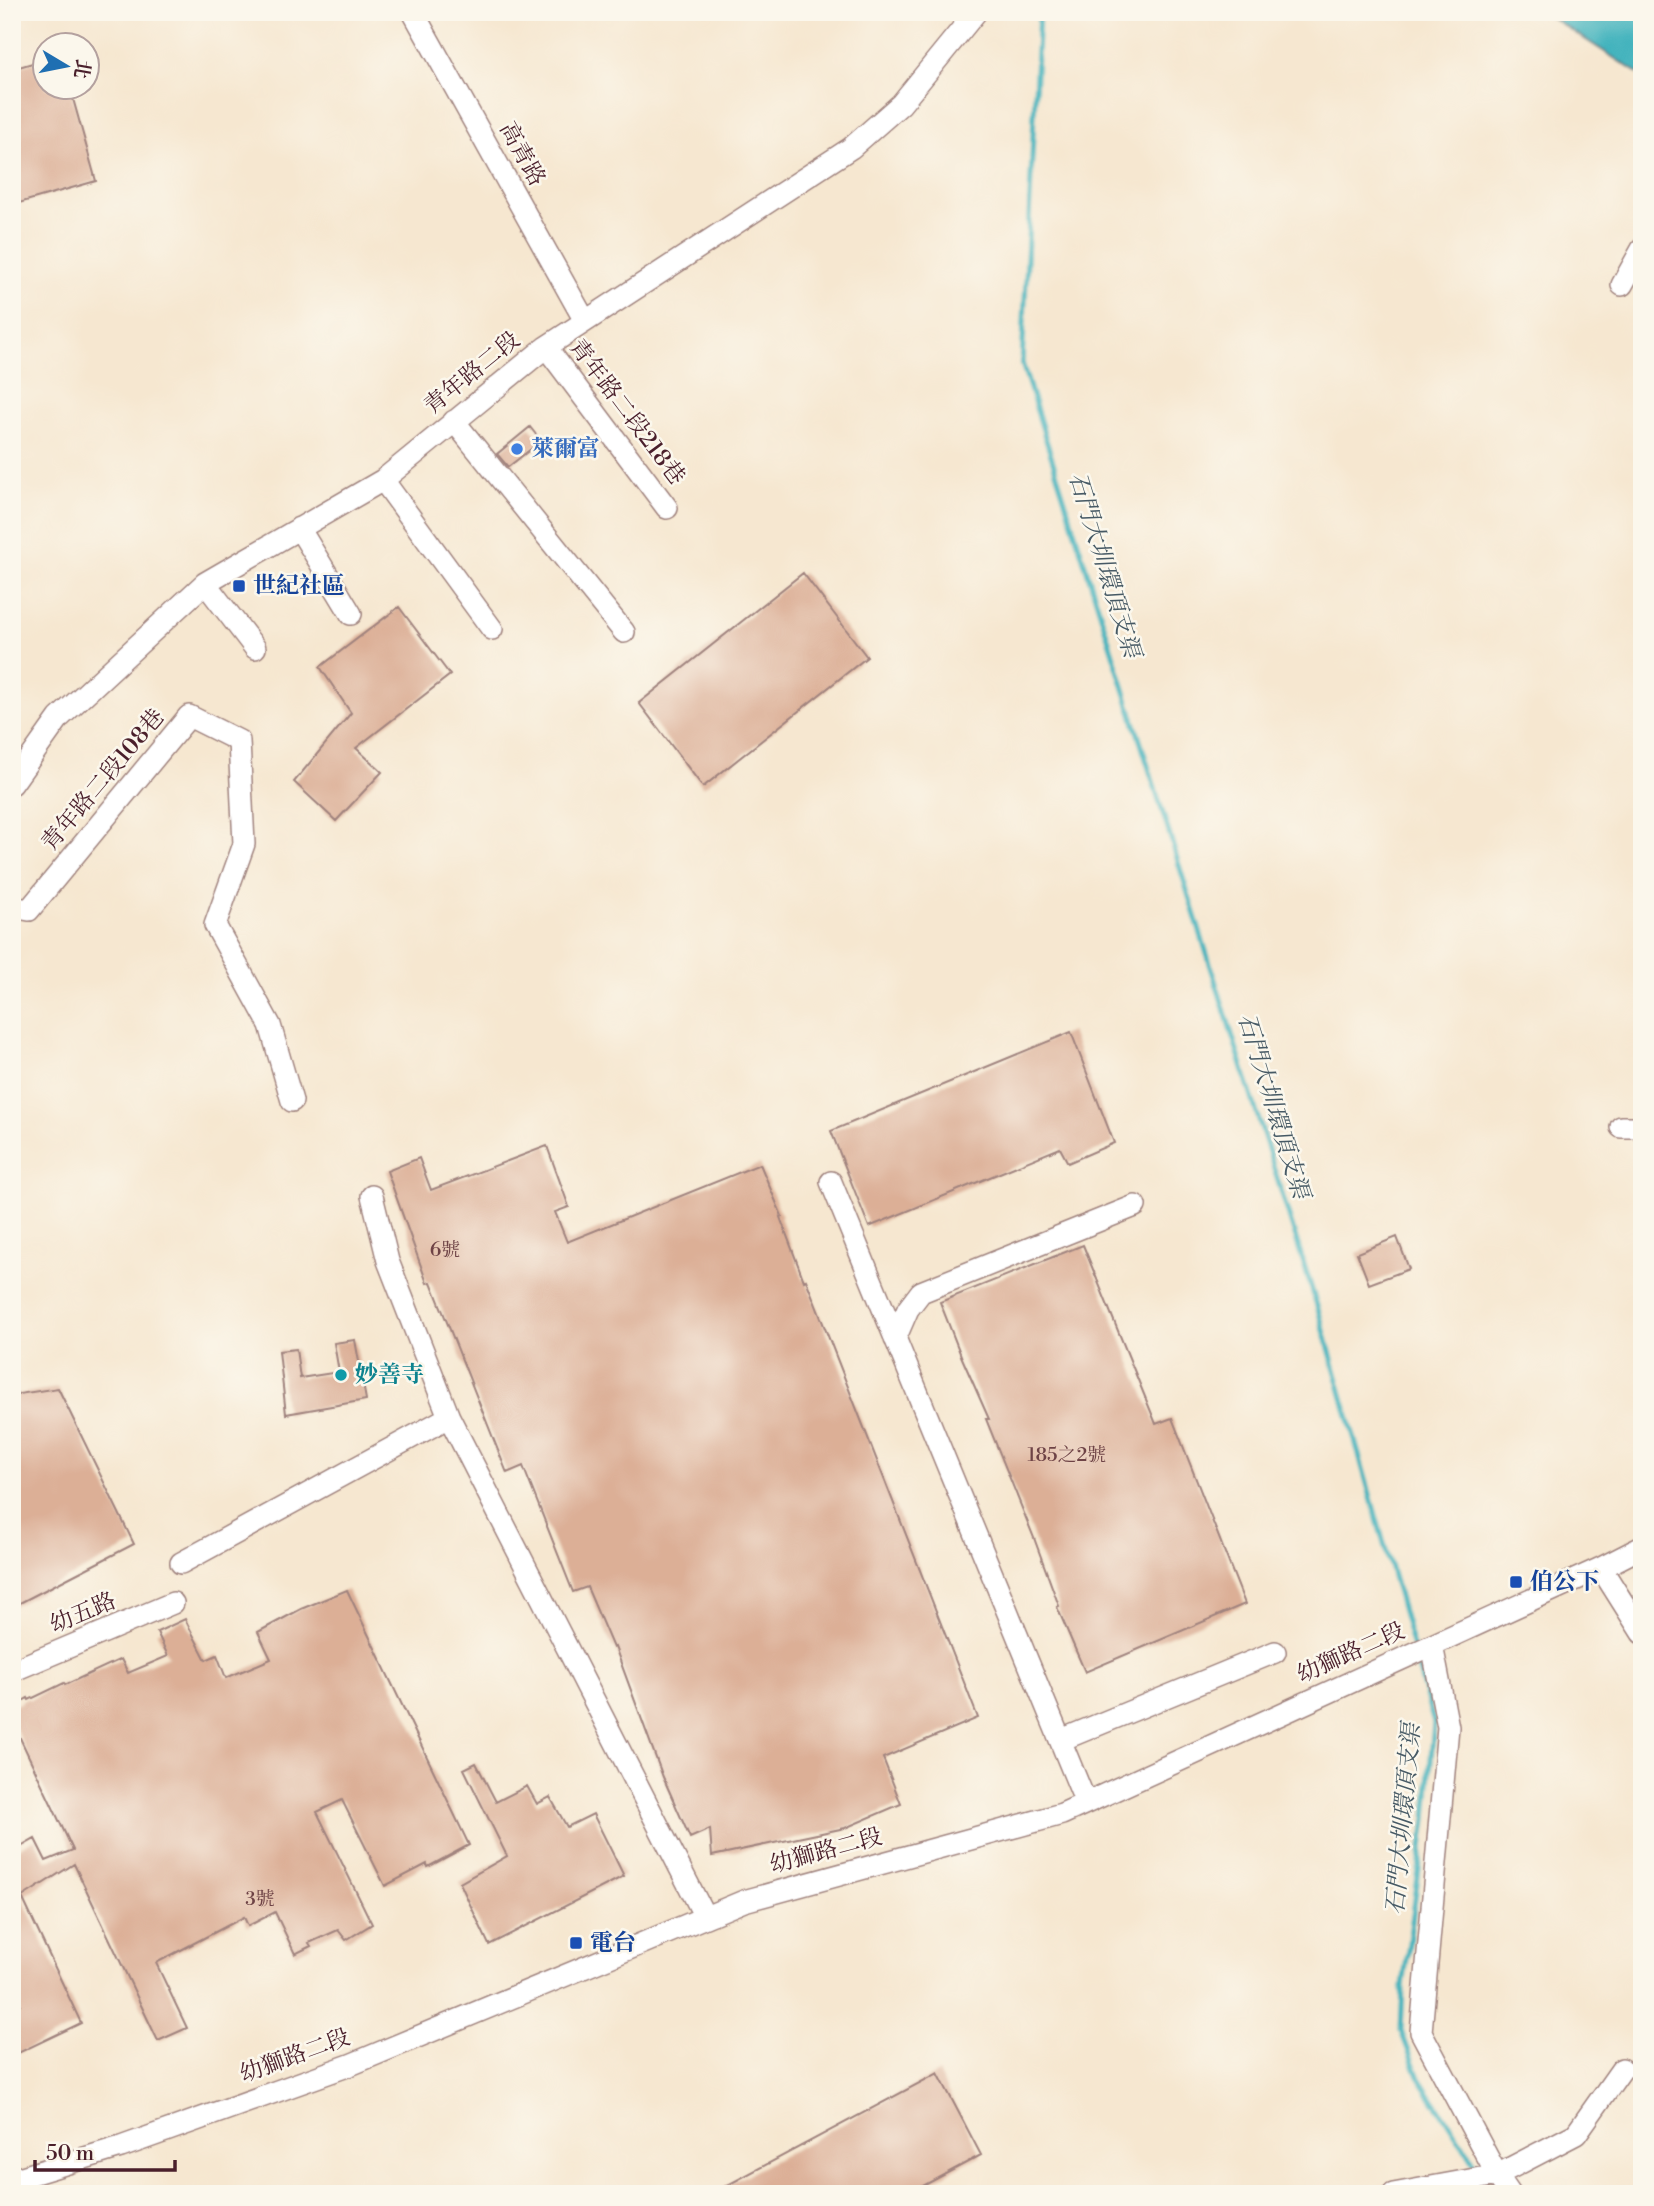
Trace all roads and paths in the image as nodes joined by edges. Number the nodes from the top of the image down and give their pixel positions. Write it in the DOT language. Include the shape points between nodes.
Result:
graph roads {
  1 [pos="413,12"];
  2 [pos="976,12"];
  3 [pos="1642,250"];
  4 [pos="1622,285"];
  5 [pos="585,321"];
  6 [pos="545,347"];
  7 [pos="454,421"];
  8 [pos="383,480"];
  9 [pos="667,508"];
  10 [pos="299,528"];
  11 [pos="205,583"];
  12 [pos="351,614"];
  13 [pos="492,629"];
  14 [pos="624,632"];
  15 [pos="255,648"];
  16 [pos="12,784"];
  17 [pos="12,907"];
  18 [pos="292,1101"];
  19 [pos="831,1182"];
  20 [pos="372,1196"];
  21 [pos="1135,1206"];
  22 [pos="895,1339"];
  23 [pos="449,1417"];
  24 [pos="1642,1548"];
  25 [pos="181,1563"];
  26 [pos="1601,1568"];
  27 [pos="173,1603"];
  28 [pos="1642,1633"];
  29 [pos="1432,1645"];
  30 [pos="1275,1652"];
  31 [pos="12,1671"];
  32 [pos="1061,1740"];
  33 [pos="1086,1803"];
  34 [pos="705,1917"];
  35 [pos="1622,2069"];
  36 [pos="1487,2177"];
  37 [pos="12,2180"];
  38 [pos="1393,2194"];
  39 [pos="1510,2194"];
  1 -- 5 [label="street, 高青路"];
  2 -- 5 [label="street, 青年路二段" via="901,104 852,148"];
  3 -- 4 [label="street"];
  5 -- 6 [label="street, 青年路二段"];
  6 -- 7 [label="street, 青年路二段"];
  6 -- 9 [label="street, 青年路二段218巷"];
  7 -- 8 [label="street, 青年路二段"];
  7 -- 14 [label="street"];
  8 -- 10 [label="street, 青年路二段"];
  8 -- 13 [label="street"];
  10 -- 11 [label="street, 青年路二段"];
  10 -- 12 [label="street"];
  11 -- 15 [label="street"];
  11 -- 16 [label="street, 青年路二段" via="59,718"];
  17 -- 18 [label="street, 青年路二段108巷" via="29,909 189,716 239,741 244,844 215,925 270,1025"];
  19 -- 22 [label="street"];
  20 -- 23 [label="street" via="388,1261"];
  21 -- 22 [label="street" via="921,1292"];
  22 -- 32 [label="street"];
  23 -- 25 [label="street"];
  23 -- 34 [label="street"];
  24 -- 26 [label="street, 幼獅路二段"];
  26 -- 28 [label="street"];
  26 -- 29 [label="street, 幼獅路二段"];
  27 -- 31 [label="street, 幼五路"];
  29 -- 33 [label="street, 幼獅路二段"];
  29 -- 36 [label="street" via="1448,1727 1420,2032"];
  30 -- 32 [label="street"];
  32 -- 33 [label="street"];
  33 -- 34 [label="street, 幼獅路二段" via="1062,1814 744,1901"];
  34 -- 37 [label="street, 幼獅路二段" via="350,2065 121,2147"];
  35 -- 36 [label="street" via="1576,2134"];
  36 -- 38 [label="street"];
  36 -- 39 [label="street"];
}
